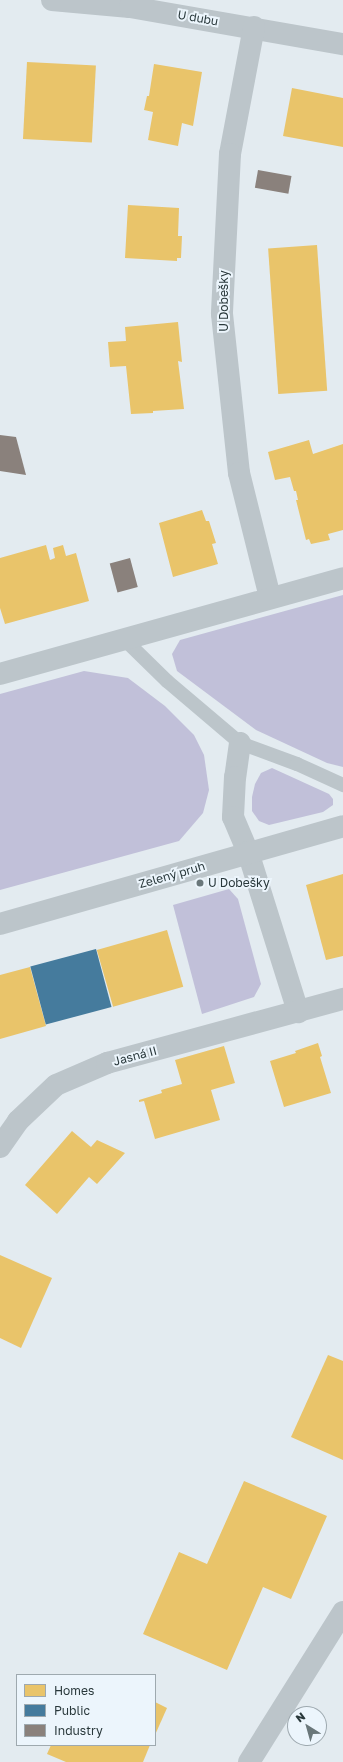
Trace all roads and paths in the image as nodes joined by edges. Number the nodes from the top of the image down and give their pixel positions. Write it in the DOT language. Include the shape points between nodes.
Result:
graph roads {
  1 [pos="52,0"];
  2 [pos="254,28"];
  3 [pos="343,44"];
  4 [pos="343,578"];
  5 [pos="270,597"];
  6 [pos="125,640"];
  7 [pos="0,674"];
  8 [pos="240,743"];
  9 [pos="343,785"];
  10 [pos="343,826"];
  11 [pos="248,852"];
  12 [pos="0,924"];
  13 [pos="343,999"];
  14 [pos="298,1012"];
  15 [pos="0,1147"];
  16 [pos="343,1612"];
  17 [pos="248,1762"];
  1 -- 2 [label="street, U dubu" via="130,7"];
  2 -- 3 [label="street, U dubu"];
  2 -- 5 [label="street, U Dobešky" via="230,154 222,314 239,472"];
  4 -- 5 [label="street"];
  5 -- 6 [label="street"];
  6 -- 7 [label="street"];
  6 -- 8 [label="lane" via="167,681"];
  8 -- 9 [label="lane" via="297,764"];
  8 -- 11 [label="street" via="233,817"];
  10 -- 11 [label="street, Zelený pruh"];
  11 -- 12 [label="street, Zelený pruh"];
  11 -- 14 [label="street"];
  13 -- 14 [label="street, Jasná II"];
  14 -- 15 [label="street, Jasná II" via="107,1063 56,1085 18,1121"];
  16 -- 17 [label="street"];
}
